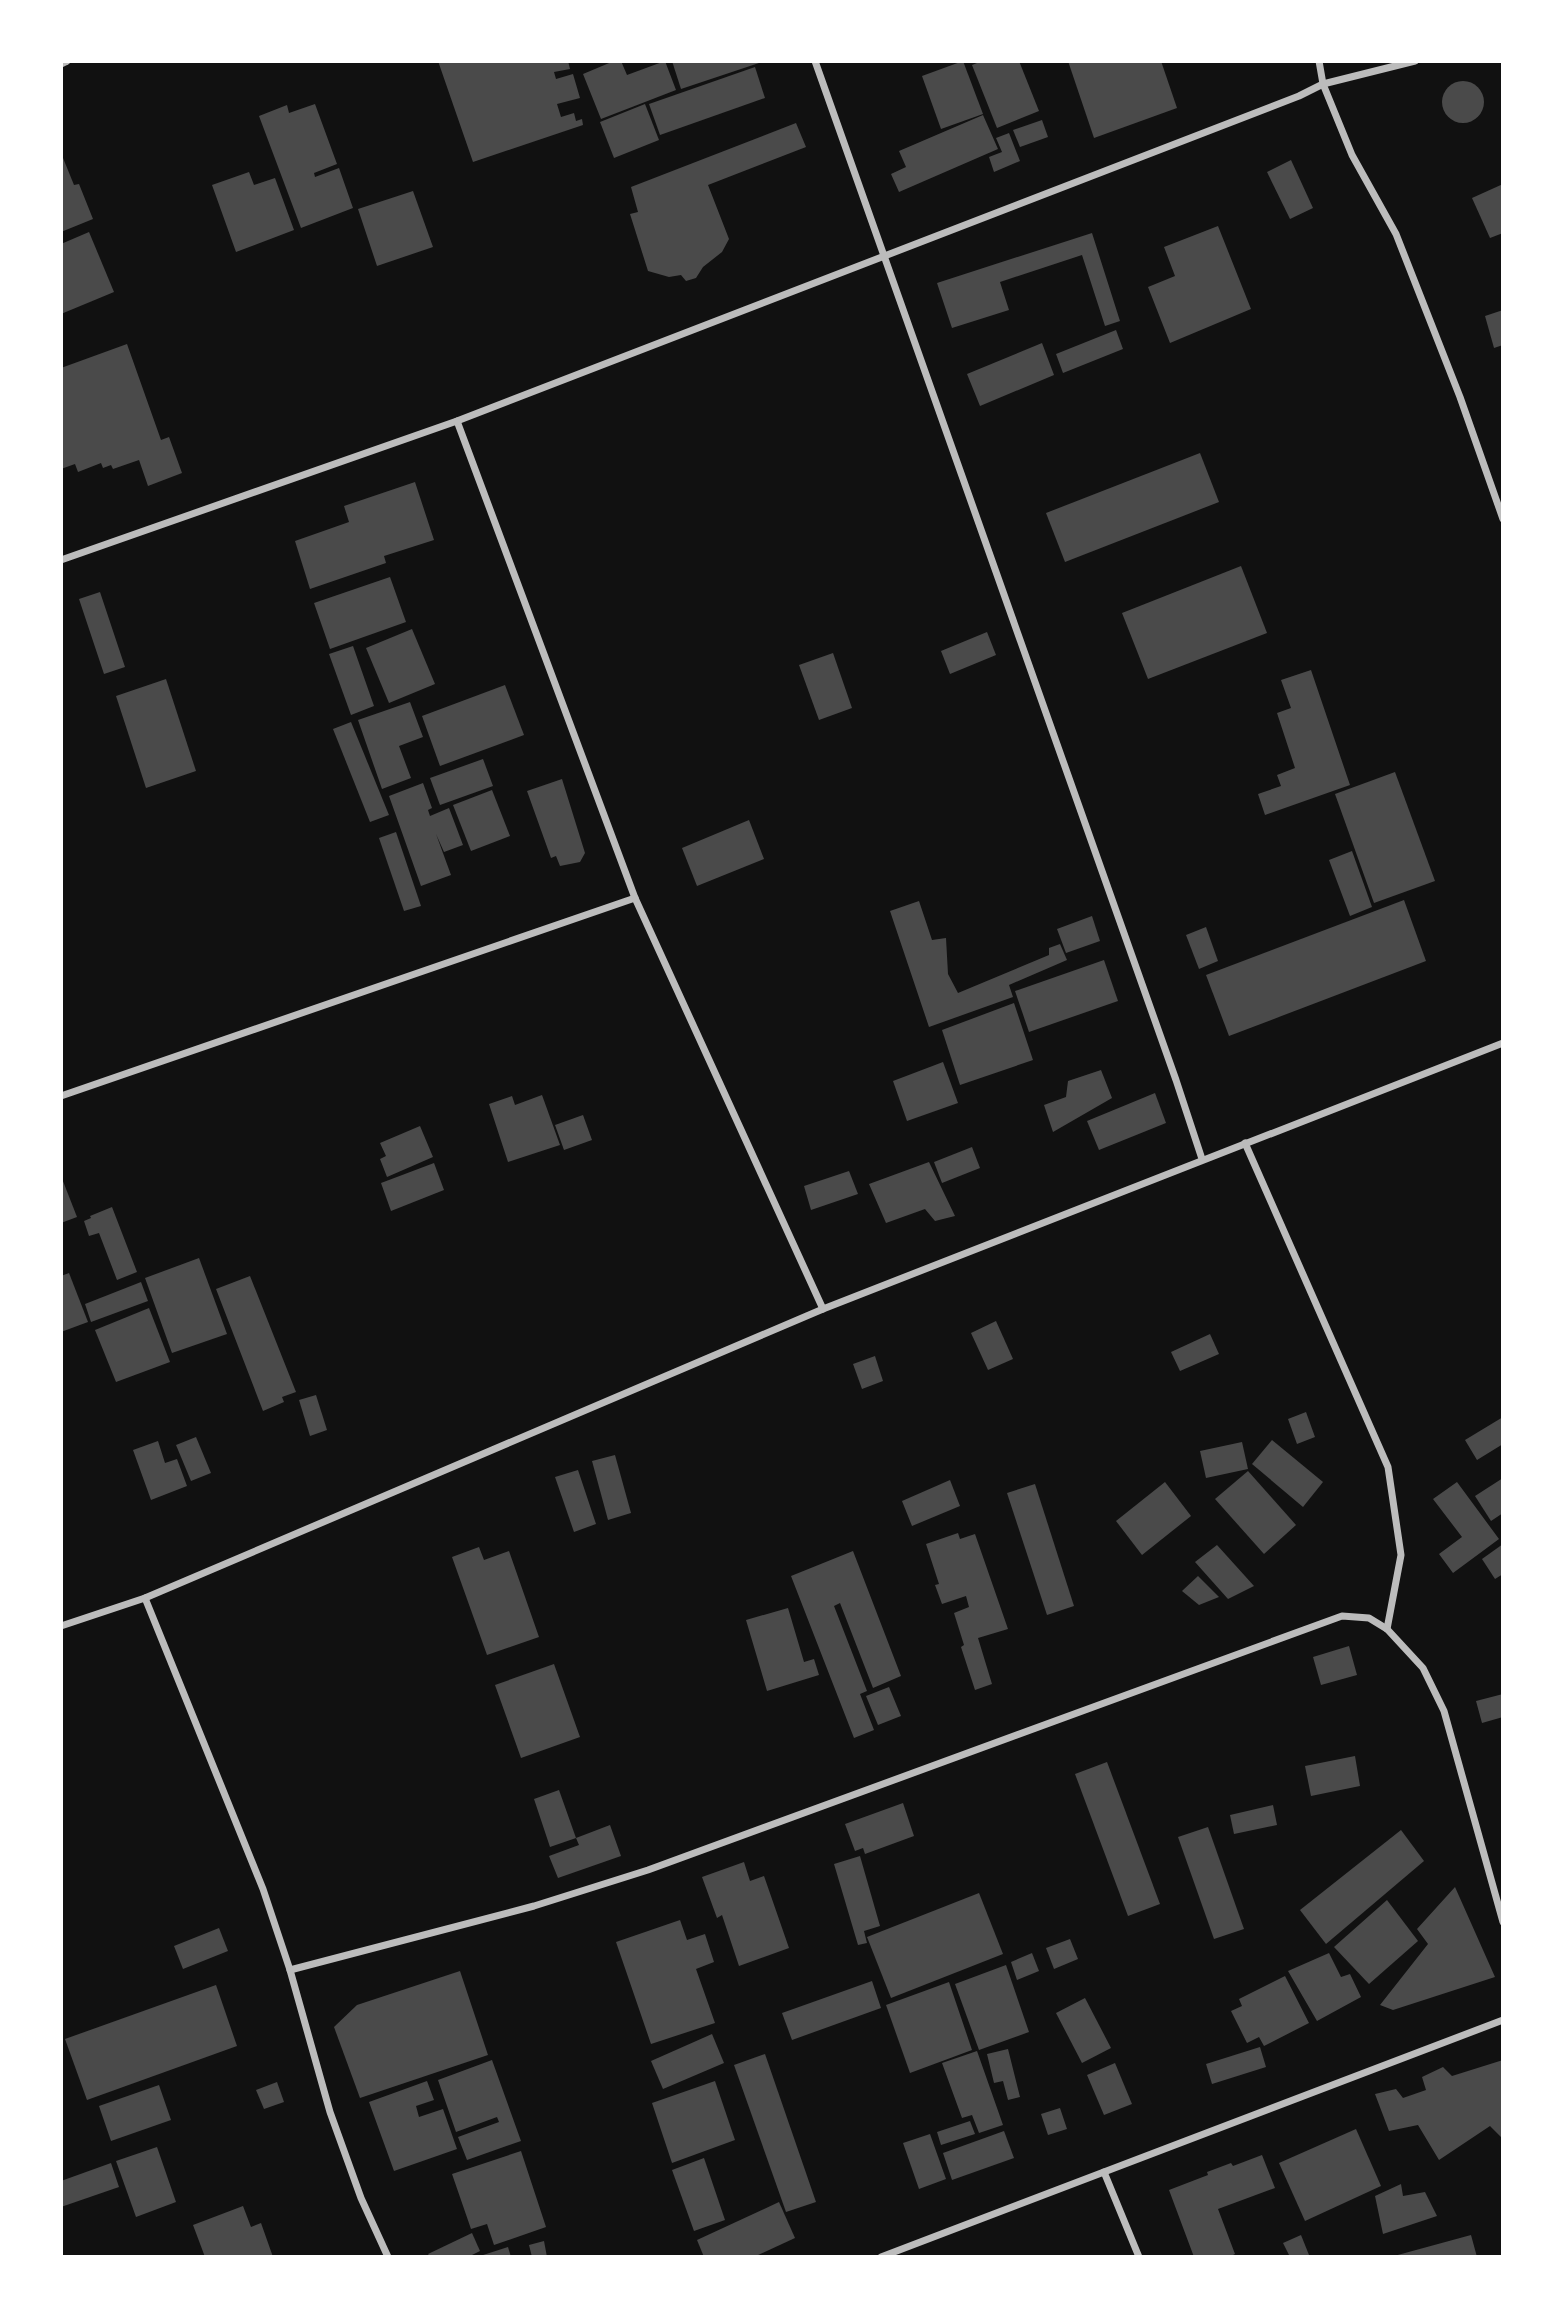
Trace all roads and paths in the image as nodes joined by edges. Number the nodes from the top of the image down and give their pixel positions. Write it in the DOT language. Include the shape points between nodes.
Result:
graph roads {
  1 [pos="68,61"];
  2 [pos="815,61"];
  3 [pos="1319,61"];
  4 [pos="1415,61"];
  5 [pos="61,64"];
  6 [pos="1323,84"];
  7 [pos="884,256"];
  8 [pos="457,421"];
  9 [pos="1503,519"];
  10 [pos="61,560"];
  11 [pos="635,898"];
  12 [pos="1503,1043"];
  13 [pos="61,1096"];
  14 [pos="1245,1143"];
  15 [pos="1202,1159"];
  16 [pos="822,1309"];
  17 [pos="145,1598"];
  18 [pos="61,1626"];
  19 [pos="1387,1629"];
  20 [pos="1503,1922"];
  21 [pos="290,1970"];
  22 [pos="1503,2020"];
  23 [pos="1104,2172"];
  24 [pos="388,2257"];
  25 [pos="881,2257"];
  26 [pos="1139,2257"];
  1 -- 5 [label="street"];
  2 -- 7 [label="street"];
  3 -- 6 [label="street"];
  4 -- 6 [label="street"];
  6 -- 7 [label="street"];
  6 -- 9 [label="street" via="1352,155 1396,234"];
  7 -- 8 [label="street"];
  7 -- 15 [label="street"];
  8 -- 10 [label="street"];
  8 -- 11 [label="street"];
  11 -- 13 [label="street"];
  11 -- 16 [label="street"];
  12 -- 14 [label="street"];
  14 -- 15 [label="street"];
  14 -- 19 [label="street" via="1388,1467 1401,1555"];
  15 -- 16 [label="street"];
  16 -- 17 [label="street"];
  17 -- 18 [label="street"];
  17 -- 21 [label="street" via="263,1889"];
  19 -- 20 [label="street" via="1423,1668 1444,1711"];
  19 -- 21 [label="street" via="1369,1618 1342,1616 648,1870 534,1906"];
  21 -- 24 [label="street" via="330,2112 361,2199"];
  22 -- 23 [label="street"];
  23 -- 25 [label="street"];
  23 -- 26 [label="street"];
}
